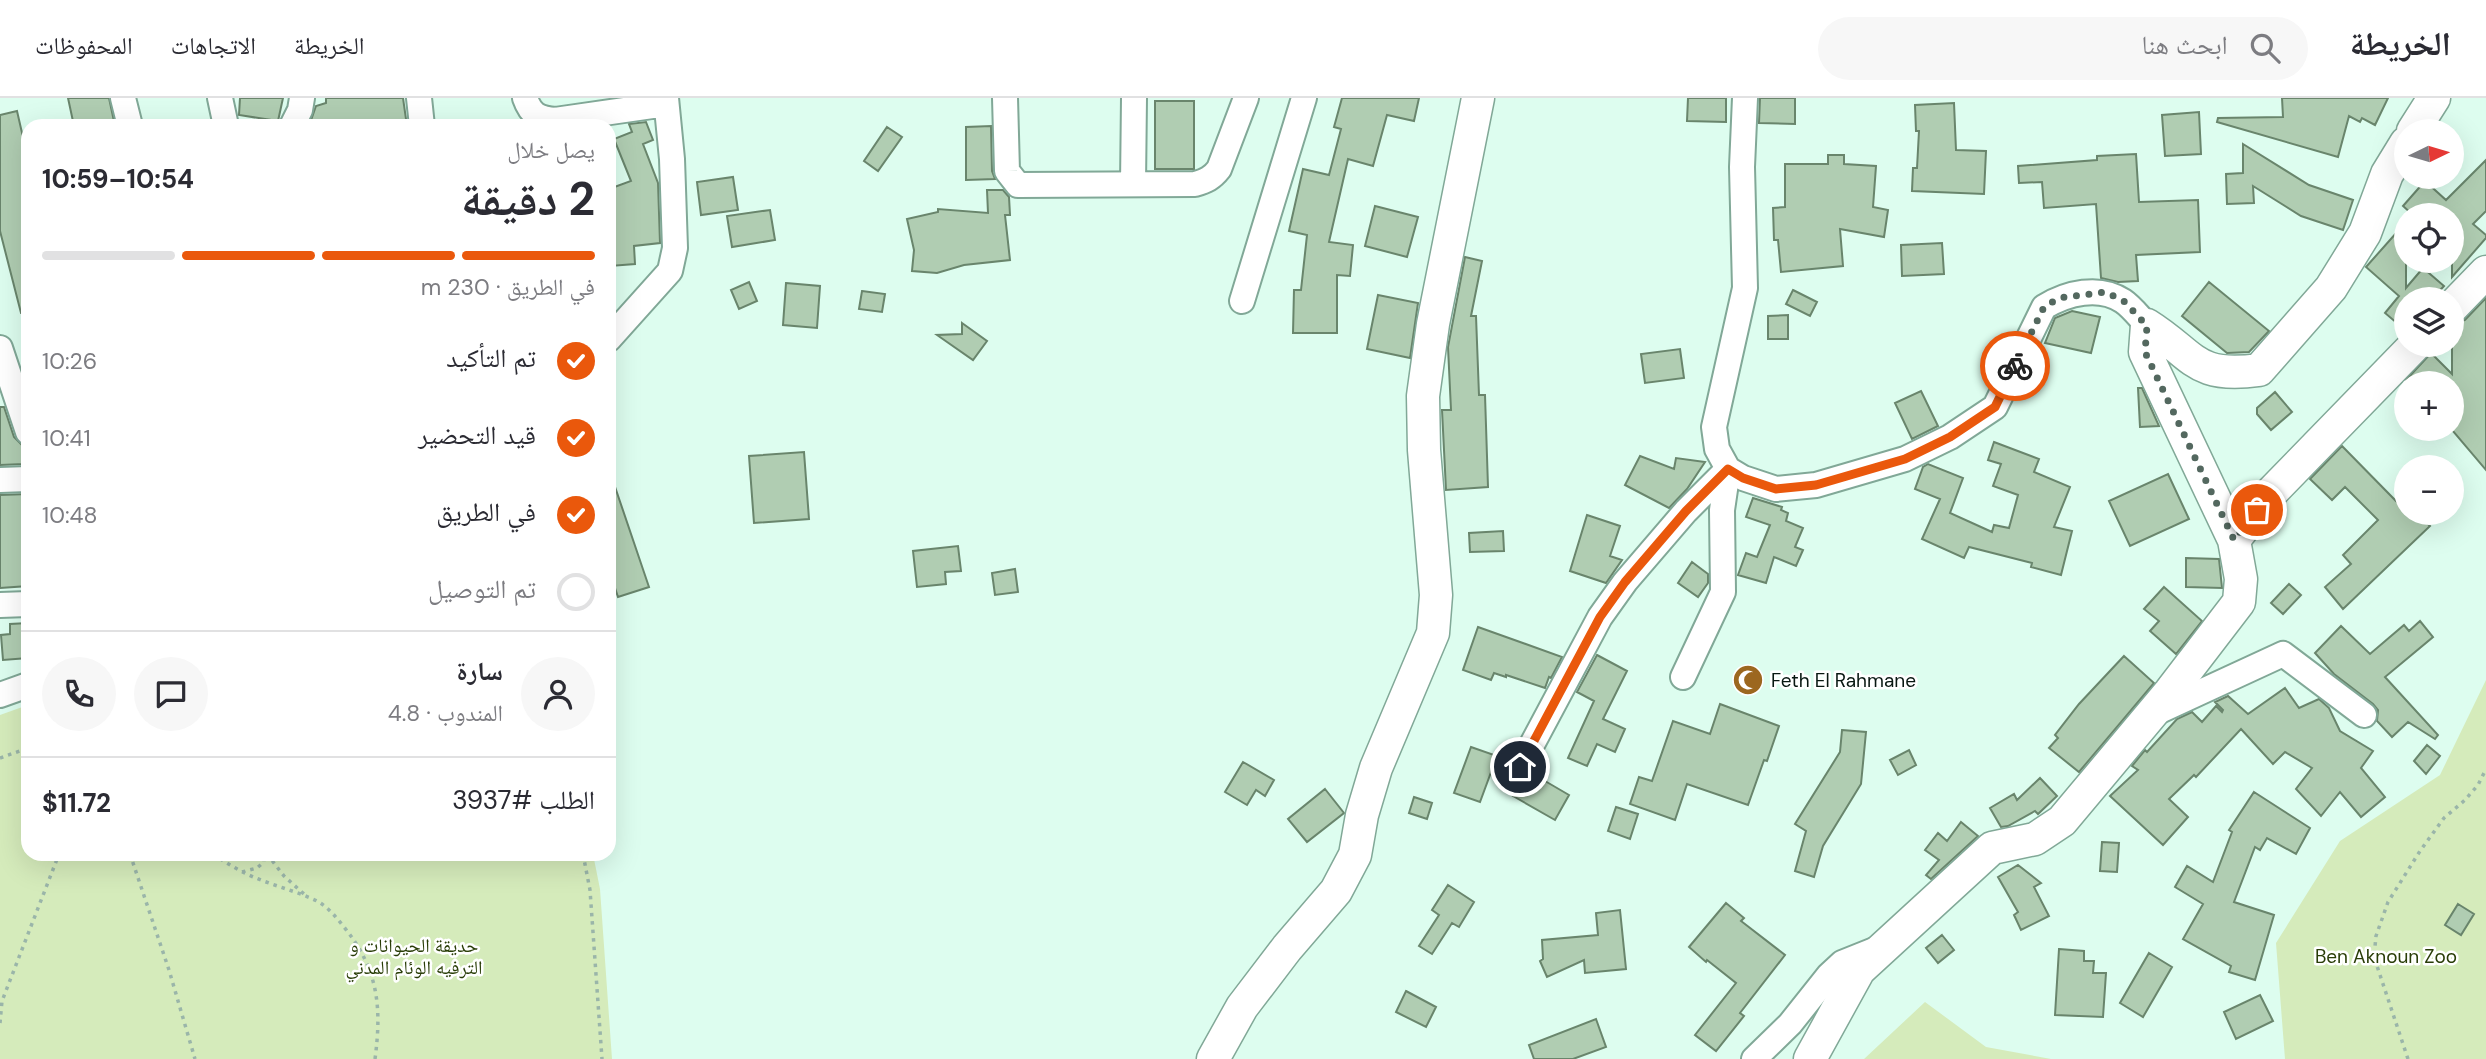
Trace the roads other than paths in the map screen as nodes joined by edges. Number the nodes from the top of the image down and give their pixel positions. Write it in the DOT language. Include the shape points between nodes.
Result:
graph roads {
  1 [pos="123,98"];
  2 [pos="220,98"];
  3 [pos="302,98"];
  4 [pos="419,98"];
  5 [pos="525,98"];
  6 [pos="1005,98"];
  7 [pos="1134,98"];
  8 [pos="1246,98"];
  9 [pos="1304,98"];
  10 [pos="1478,98"];
  11 [pos="1745,98"];
  12 [pos="2434,98"];
  13 [pos="666,101"];
  14 [pos="128,119"];
  15 [pos="224,119"];
  16 [pos="296,119"];
  17 [pos="421,119"];
  18 [pos="547,119"];
  19 [pos="561,119"];
  20 [pos="2421,119"];
  21 [pos="2394,163"];
  22 [pos="1133,184"];
  23 [pos="2483,279"];
  24 [pos="2464,296"];
  25 [pos="1242,302"];
  26 [pos="2147,326"];
  27 [pos="616,332"];
  28 [pos="0,348"];
  29 [pos="2403,357"];
  30 [pos="21,411"];
  31 [pos="1728,469"];
  32 [pos="0,480"];
  33 [pos="21,480"];
  34 [pos="2234,540"];
  35 [pos="21,604"];
  36 [pos="0,605"];
  37 [pos="1683,677"];
  38 [pos="21,688"];
  39 [pos="0,695"];
  40 [pos="2150,715"];
  41 [pos="2364,715"];
  42 [pos="1520,767"];
  43 [pos="1880,948"];
  44 [pos="1213,1059"];
  45 [pos="1754,1059"];
  46 [pos="1810,1059"];
  1 -- 14 [label="street"];
  2 -- 15 [label="street"];
  3 -- 16 [label="street"];
  4 -- 17 [label="street"];
  5 -- 18 [label="street" via="529,110"];
  6 -- 22 [label="street" via="1007,171 1018,184"];
  7 -- 22 [label="street"];
  8 -- 22 [label="street" via="1213,177 1195,184"];
  9 -- 25 [label="street"];
  10 -- 44 [label="street" via="1423,396 1436,595 1433,633 1376,768 1355,855 1336,891 1242,1007"];
  11 -- 31 [label="street" via="1745,288 1714,427 1717,449"];
  12 -- 20 [label="street"];
  13 -- 19 [label="street"];
  13 -- 27 [label="street" via="676,247 670,271"];
  21 -- 26 [label="street" via="2365,233 2331,288 2259,370 2214,371 2189,359"];
  23 -- 24 [label="street"];
  26 -- 31 [label="street" via="2125,302 2106,292 2059,298 2044,307 1995,407 1950,437 1905,459 1816,485 1776,489"];
  26 -- 34 [label="street" via="2145,352"];
  28 -- 30 [label="street"];
  29 -- 34 [label="street" via="2269,495"];
  31 -- 37 [label="street" via="1722,510 1723,592"];
  31 -- 42 [label="street" via="1686,511 1600,617"];
  32 -- 33 [label="street"];
  34 -- 40 [label="street" via="2241,579 2239,602"];
  35 -- 36 [label="street"];
  38 -- 39 [label="street"];
  40 -- 41 [label="street" via="2283,654"];
  40 -- 43 [label="street" via="2062,821 2035,839 1992,848"];
  43 -- 45 [label="street" via="1842,963"];
  43 -- 46 [label="street" via="1859,970"];
}
